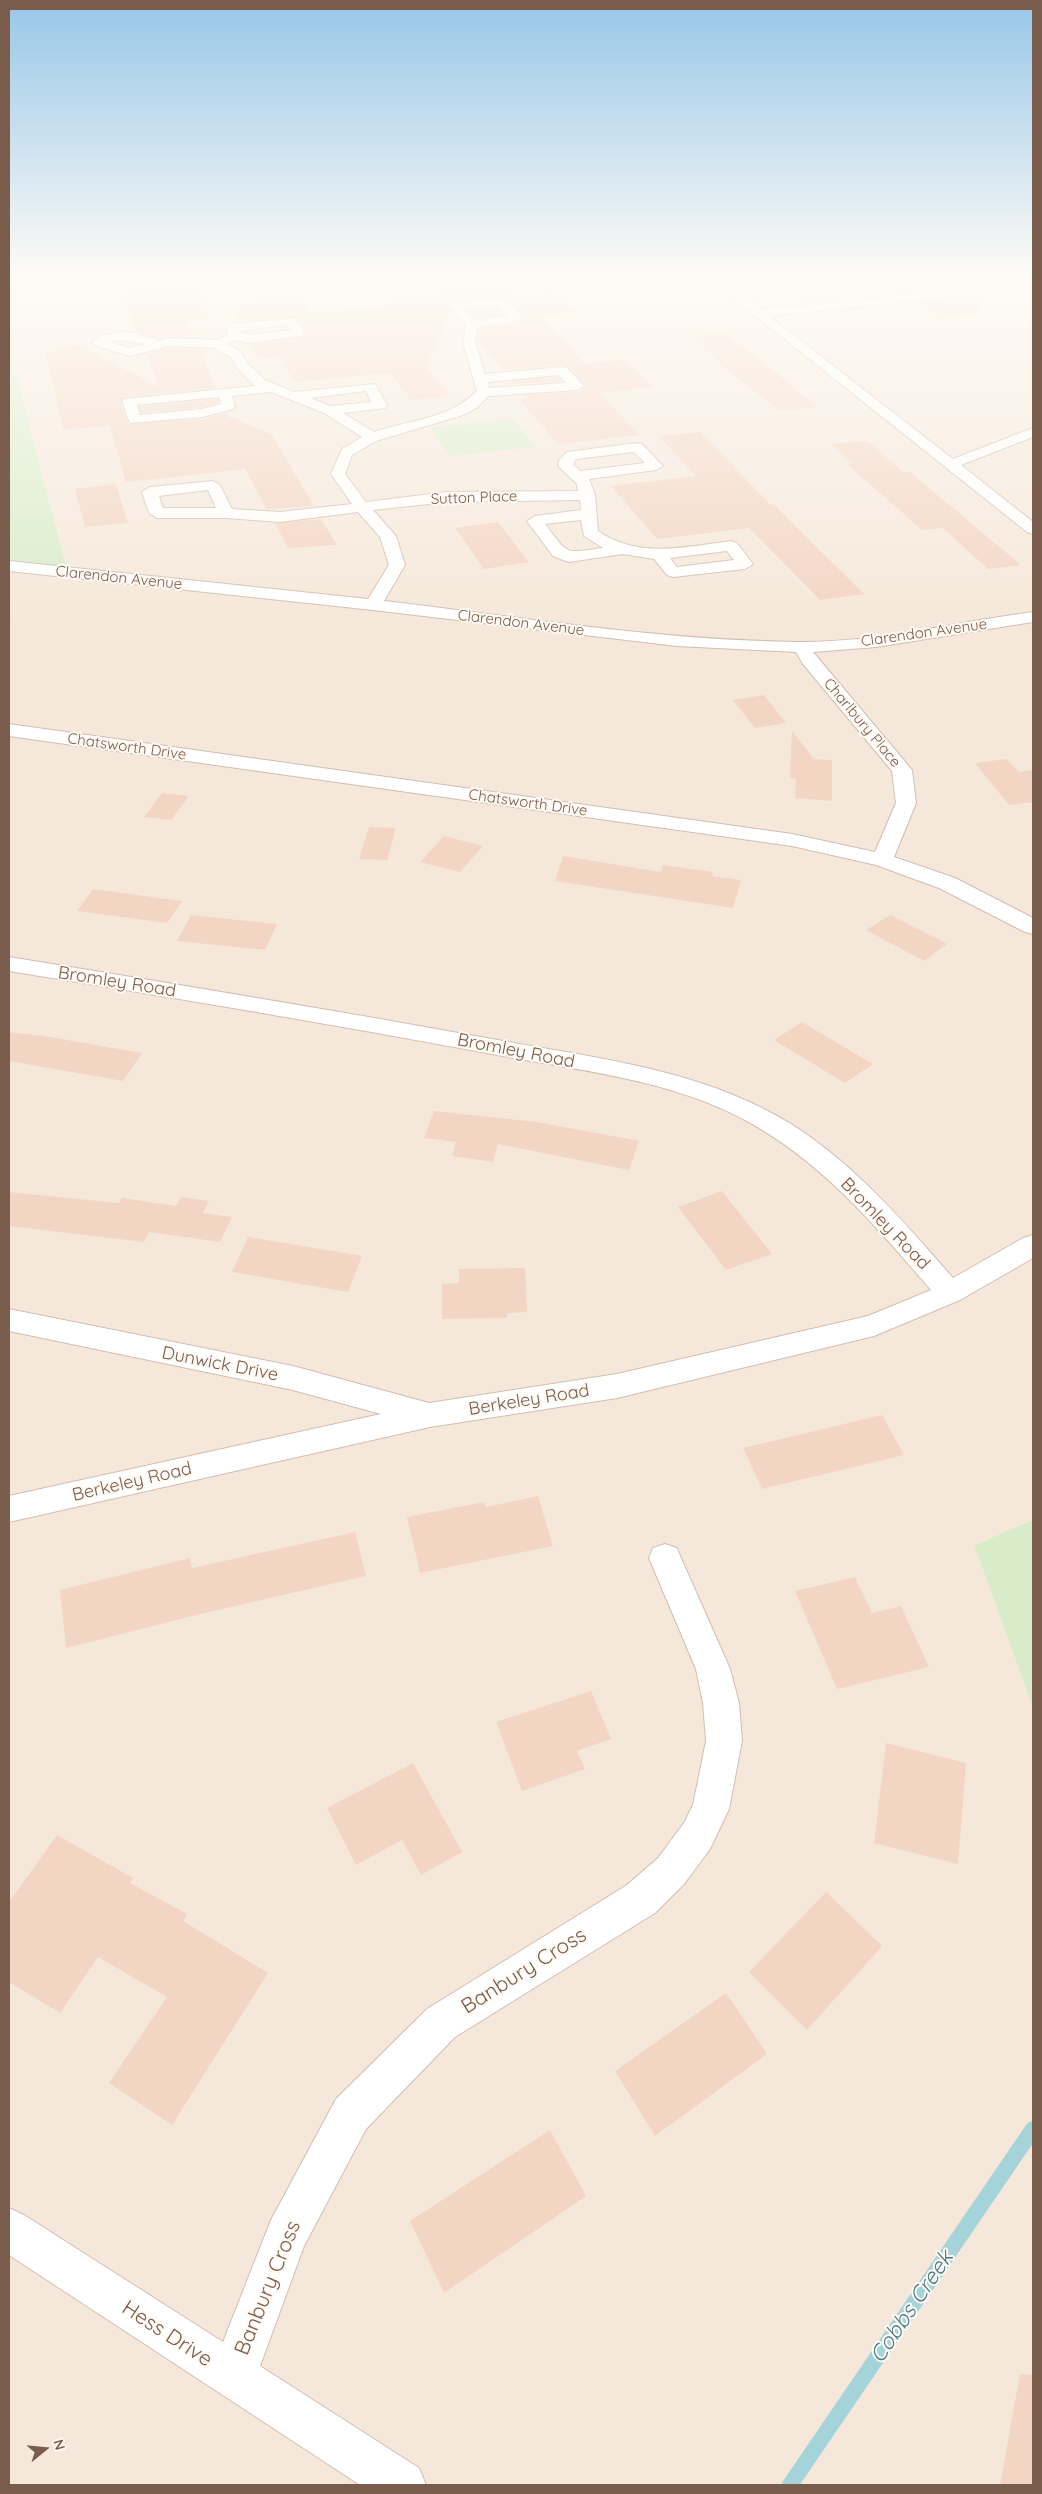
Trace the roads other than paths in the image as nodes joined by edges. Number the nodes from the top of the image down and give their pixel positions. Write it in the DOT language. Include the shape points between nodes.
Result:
graph roads {
  1 [pos="202,395"];
  2 [pos="226,395"];
  3 [pos="299,395"];
  4 [pos="375,395"];
  5 [pos="480,395"];
  6 [pos="864,395"];
  7 [pos="294,396"];
  8 [pos="328,410"];
  9 [pos="1033,432"];
  10 [pos="370,436"];
  11 [pos="952,464"];
  12 [pos="578,476"];
  13 [pos="587,495"];
  14 [pos="362,507"];
  15 [pos="226,513"];
  16 [pos="589,514"];
  17 [pos="1033,528"];
  18 [pos="621,550"];
  19 [pos="659,555"];
  20 [pos="9,566"];
  21 [pos="374,605"];
  22 [pos="1033,617"];
  23 [pos="802,647"];
  24 [pos="9,730"];
  25 [pos="882,860"];
  26 [pos="1033,926"];
  27 [pos="9,964"];
  28 [pos="1033,1246"];
  29 [pos="950,1293"];
  30 [pos="9,1320"];
  31 [pos="430,1415"];
  32 [pos="9,1509"];
  33 [pos="665,1558"];
  34 [pos="9,2230"];
  35 [pos="233,2377"];
  36 [pos="402,2485"];
  1 -- 2 [label="street" via="129,402 136,420 203,413 228,406"];
  3 -- 7 [label="street"];
  4 -- 8 [label="street" via="380,405"];
  5 -- 10 [label="street" via="479,399 457,411"];
  6 -- 11 [label="street"];
  7 -- 8 [label="street"];
  8 -- 10 [label="street"];
  9 -- 11 [label="street"];
  10 -- 14 [label="street" via="347,452 338,474"];
  11 -- 17 [label="street"];
  12 -- 12 [label="street, Sutton Place" via="598,473 656,466 637,447 572,455 565,466"];
  12 -- 13 [label="street, Sutton Place"];
  13 -- 14 [label="street, Sutton Place" via="447,497"];
  13 -- 16 [label="street, Sutton Place"];
  14 -- 15 [label="street, Sutton Place" via="280,517"];
  14 -- 21 [label="street" via="388,536 397,565"];
  16 -- 18 [label="street, Sutton Place" via="590,532"];
  16 -- 18 [label="street, Sutton Place" via="535,521 559,552 569,557"];
  18 -- 19 [label="street, Sutton Place"];
  20 -- 21 [label="street, Clarendon Avenue"];
  21 -- 23 [label="street, Clarendon Avenue" via="678,641"];
  22 -- 23 [label="street, Clarendon Avenue" via="876,642"];
  23 -- 25 [label="street, Charlbury Place" via="809,660 902,770 906,803"];
  24 -- 25 [label="street, Chatsworth Drive" via="792,840"];
  25 -- 26 [label="street, Chatsworth Drive" via="947,884"];
  27 -- 29 [label="street, Bromley Road" via="398,1028 601,1067 701,1092 754,1114 811,1150 881,1214"];
  28 -- 29 [label="street, Berkeley Road"];
  29 -- 31 [label="street, Berkeley Road" via="874,1325 617,1386"];
  30 -- 31 [label="street, Dunwick Drive" via="293,1378"];
  31 -- 32 [label="street, Berkeley Road"];
  33 -- 35 [label="street, Banbury Cross" via="712,1668 721,1703 724,1741 711,1809 698,1836 671,1871 641,1900 441,2023 350,2114 286,2235"];
  34 -- 35 [label="street, Hess Drive"];
  35 -- 36 [label="street, Hess Drive"];
}
